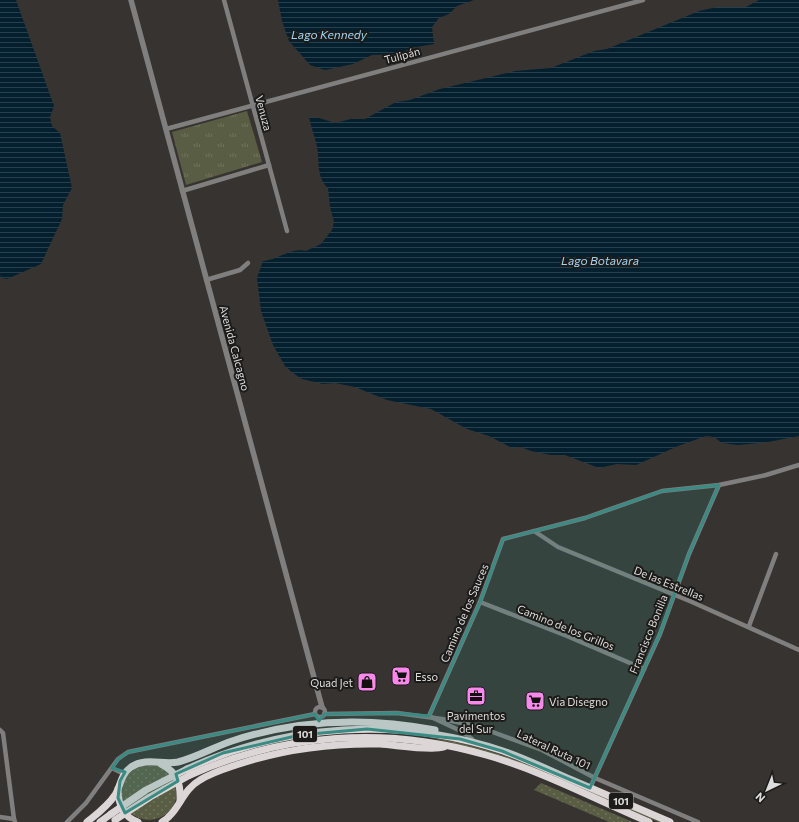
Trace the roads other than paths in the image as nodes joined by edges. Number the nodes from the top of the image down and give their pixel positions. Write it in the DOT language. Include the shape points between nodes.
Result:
graph roads {
  1 [pos="131,0"];
  2 [pos="224,0"];
  3 [pos="643,0"];
  4 [pos="252,105"];
  5 [pos="166,129"];
  6 [pos="269,165"];
  7 [pos="182,191"];
  8 [pos="287,231"];
  9 [pos="248,263"];
  10 [pos="206,280"];
  11 [pos="799,465"];
  12 [pos="719,485"];
  13 [pos="534,531"];
  14 [pos="776,554"];
  15 [pos="674,594"];
  16 [pos="480,602"];
  17 [pos="749,626"];
  18 [pos="799,650"];
  19 [pos="644,669"];
  20 [pos="320,705"];
  21 [pos="315,714"];
  22 [pos="324,714"];
  23 [pos="429,716"];
  24 [pos="0,730"];
  25 [pos="472,739"];
  26 [pos="483,745"];
  27 [pos="450,746"];
  28 [pos="159,762"];
  29 [pos="112,768"];
  30 [pos="188,772"];
  31 [pos="124,774"];
  32 [pos="595,778"];
  33 [pos="590,788"];
  34 [pos="118,789"];
  35 [pos="180,801"];
  36 [pos="0,817"];
  37 [pos="113,819"];
  38 [pos="14,821"];
  39 [pos="132,821"];
  40 [pos="66,822"];
  41 [pos="87,822"];
  42 [pos="100,822"];
  43 [pos="162,822"];
  44 [pos="649,822"];
  45 [pos="670,822"];
  46 [pos="698,822"];
  1 -- 5 [label="street, Avenida Calcagno"];
  2 -- 4 [label="street, Venuza"];
  3 -- 4 [label="street, Tulipán"];
  4 -- 5 [label="street, Tulipán"];
  4 -- 6 [label="street, Venuza"];
  5 -- 7 [label="street, Avenida Calcagno"];
  6 -- 7 [label="street"];
  6 -- 8 [label="street, Venuza"];
  7 -- 10 [label="street, Avenida Calcagno"];
  9 -- 10 [label="street" via="240,270"];
  10 -- 20 [label="street, Avenida Calcagno"];
  11 -- 12 [label="street"];
  12 -- 13 [label="street" via="662,492 585,518"];
  12 -- 15 [label="street, Francisco Bonilla" via="688,554"];
  13 -- 15 [label="street, De las Estrellas" via="558,547"];
  13 -- 16 [label="street, Camino de los Sauces" via="503,539"];
  14 -- 17 [label="street"];
  15 -- 17 [label="street, De las Estrellas"];
  15 -- 19 [label="street, Francisco Bonilla"];
  16 -- 19 [label="street, Camino de los Grillos"];
  16 -- 23 [label="street, Camino de los Sauces"];
  17 -- 18 [label="street, De las Estrellas"];
  19 -- 32 [label="street, Francisco Bonilla"];
  20 -- 21 [label="street"];
  20 -- 22 [label="street"];
  21 -- 22 [label="street, Lateral Ruta 101" via="320,717"];
  21 -- 29 [label="street, Lateral Ruta 101" via="128,752 118,759"];
  22 -- 23 [label="street, Lateral Ruta 101" via="397,713"];
  23 -- 25 [label="street"];
  23 -- 32 [label="street, Lateral Ruta 101" via="476,726 522,742 559,758"];
  24 -- 38 [label="street" via="3,733"];
  25 -- 26 [label="highway"];
  25 -- 28 [label="highway" via="389,723 328,722 292,727 232,741 178,762"];
  26 -- 30 [label="highway, 101" via="403,731 338,730 261,742 223,753"];
  26 -- 33 [label="highway, 101" via="530,761"];
  27 -- 30 [label="highway, 101" via="401,738 321,739 247,754"];
  27 -- 35 [label="highway" via="440,748 360,744 313,746 293,750 251,760 199,780"];
  27 -- 44 [label="highway, 101" via="504,760"];
  28 -- 31 [label="highway" via="139,763"];
  28 -- 35 [label="highway" via="177,777 181,789"];
  29 -- 31 [label="street"];
  29 -- 40 [label="street, Lateral Ruta 101" via="86,803"];
  30 -- 37 [label="highway, 101, bridge" via="146,790"];
  31 -- 34 [label="highway"];
  32 -- 33 [label="street, Francisco Bonilla"];
  32 -- 46 [label="street, Lateral Ruta 101"];
  33 -- 45 [label="highway, 101"];
  34 -- 39 [label="highway" via="121,807"];
  34 -- 41 [label="highway" via="105,807"];
  35 -- 43 [label="highway" via="174,813"];
  36 -- 38 [label="street"];
  37 -- 42 [label="highway, 101"];
}
